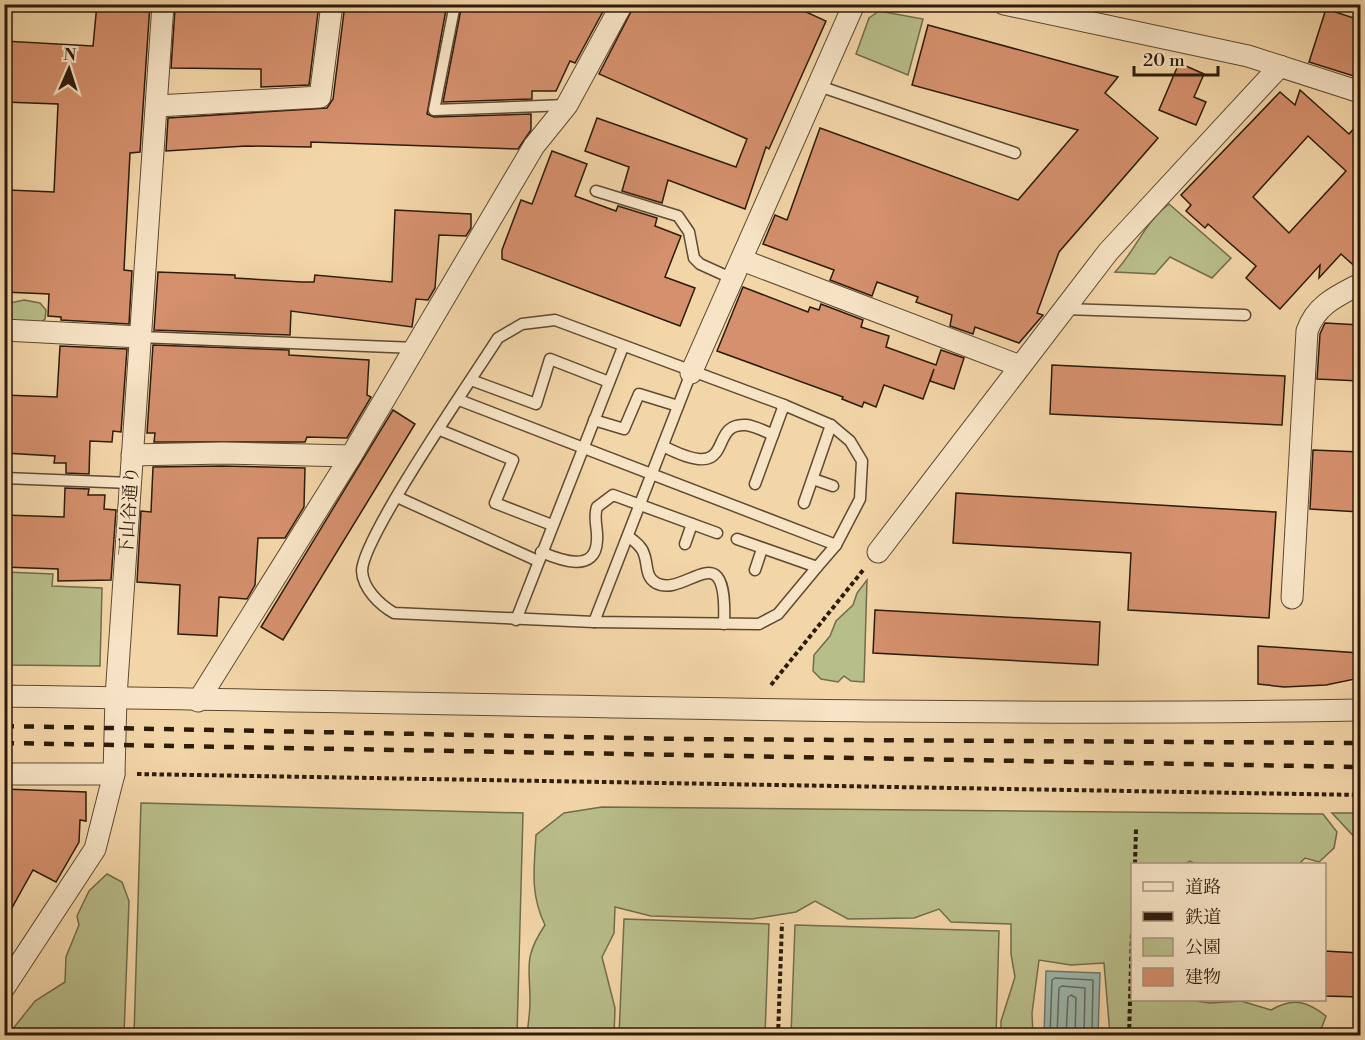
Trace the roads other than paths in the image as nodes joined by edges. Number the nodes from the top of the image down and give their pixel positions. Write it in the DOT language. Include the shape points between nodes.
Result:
graph roads {
  1 [pos="164,4"];
  2 [pos="332,4"];
  3 [pos="455,4"];
  4 [pos="622,4"];
  5 [pos="854,4"];
  6 [pos="1004,4"];
  7 [pos="1280,66"];
  8 [pos="819,86"];
  9 [pos="1360,92"];
  10 [pos="567,105"];
  11 [pos="158,106"];
  12 [pos="1015,153"];
  13 [pos="596,191"];
  14 [pos="737,270"];
  15 [pos="1360,284"];
  16 [pos="1065,309"];
  17 [pos="1245,315"];
  18 [pos="4,330"];
  19 [pos="140,336"];
  20 [pos="623,347"];
  21 [pos="416,348"];
  22 [pos="1020,366"];
  23 [pos="692,373"];
  24 [pos="471,380"];
  25 [pos="609,382"];
  26 [pos="459,400"];
  27 [pos="784,405"];
  28 [pos="678,406"];
  29 [pos="594,420"];
  30 [pos="831,425"];
  31 [pos="440,430"];
  32 [pos="773,435"];
  33 [pos="663,446"];
  34 [pos="582,448"];
  35 [pos="132,455"];
  36 [pos="351,456"];
  37 [pos="652,474"];
  38 [pos="4,478"];
  39 [pos="813,479"];
  40 [pos="131,483"];
  41 [pos="755,484"];
  42 [pos="833,486"];
  43 [pos="397,497"];
  44 [pos="641,504"];
  45 [pos="804,504"];
  46 [pos="692,524"];
  47 [pos="552,525"];
  48 [pos="717,533"];
  49 [pos="628,536"];
  50 [pos="737,539"];
  51 [pos="685,544"];
  52 [pos="836,544"];
  53 [pos="762,549"];
  54 [pos="878,552"];
  55 [pos="539,557"];
  56 [pos="818,567"];
  57 [pos="754,570"];
  58 [pos="1292,598"];
  59 [pos="516,620"];
  60 [pos="594,622"];
  61 [pos="724,624"];
  62 [pos="4,696"];
  63 [pos="116,697"];
  64 [pos="198,701"];
  65 [pos="1360,710"];
  66 [pos="4,774"];
  67 [pos="114,774"];
  68 [pos="4,988"];
  1 -- 11 [label="street, 下山谷通り"];
  2 -- 11 [label="street" via="320,96"];
  3 -- 10 [label="lane" via="434,110"];
  4 -- 10 [label="street"];
  5 -- 8 [label="street"];
  6 -- 7 [label="street"];
  7 -- 9 [label="street"];
  7 -- 16 [label="street" via="1108,252"];
  8 -- 12 [label="lane"];
  8 -- 14 [label="street"];
  10 -- 21 [label="street" via="534,146"];
  11 -- 19 [label="street, 下山谷通り"];
  13 -- 14 [label="lane" via="678,216 689,232 694,258 700,264"];
  14 -- 22 [label="street"];
  14 -- 23 [label="street"];
  15 -- 58 [label="street" via="1324,304 1312,316 1307,331"];
  16 -- 17 [label="lane"];
  16 -- 22 [label="street"];
  18 -- 19 [label="street"];
  19 -- 21 [label="lane"];
  19 -- 35 [label="street, 下山谷通り"];
  20 -- 23 [label="lane"];
  20 -- 24 [label="lane" via="555,320 522,324 498,338"];
  20 -- 25 [label="lane"];
  21 -- 36 [label="street"];
  22 -- 54 [label="street"];
  23 -- 27 [label="lane"];
  23 -- 28 [label="lane"];
  24 -- 25 [label="lane" via="536,404 550,359"];
  24 -- 26 [label="lane"];
  25 -- 29 [label="lane"];
  26 -- 31 [label="lane"];
  26 -- 34 [label="lane"];
  27 -- 30 [label="lane"];
  27 -- 32 [label="lane"];
  28 -- 29 [label="lane" via="639,394 624,429"];
  28 -- 33 [label="lane"];
  29 -- 34 [label="lane"];
  30 -- 39 [label="lane"];
  30 -- 52 [label="lane" via="850,441 862,461 860,500"];
  31 -- 43 [label="lane"];
  31 -- 47 [label="lane" via="513,460 495,503"];
  32 -- 33 [label="lane" via="749,425 735,427 724,436 716,454 704,461"];
  32 -- 41 [label="lane"];
  33 -- 37 [label="lane"];
  34 -- 37 [label="lane"];
  34 -- 47 [label="lane"];
  35 -- 36 [label="street"];
  35 -- 40 [label="street, 下山谷通り"];
  36 -- 64 [label="street"];
  37 -- 44 [label="lane"];
  37 -- 52 [label="lane"];
  38 -- 40 [label="lane"];
  39 -- 42 [label="lane"];
  39 -- 45 [label="lane"];
  40 -- 63 [label="street, 下山谷通り"];
  43 -- 55 [label="lane"];
  43 -- 59 [label="lane" via="365,554 362,573 379,605 394,613"];
  44 -- 46 [label="lane"];
  44 -- 49 [label="lane"];
  44 -- 55 [label="lane" via="613,495 601,501 595,512 597,544 591,557 567,562"];
  46 -- 48 [label="lane"];
  46 -- 51 [label="lane"];
  47 -- 55 [label="lane"];
  49 -- 60 [label="lane"];
  49 -- 61 [label="lane" via="645,554 646,569 653,581 673,586 693,575 707,573 721,582 725,595"];
  50 -- 53 [label="lane"];
  52 -- 56 [label="lane"];
  53 -- 56 [label="lane"];
  53 -- 57 [label="lane"];
  55 -- 59 [label="lane"];
  56 -- 61 [label="lane" via="778,614 759,624"];
  59 -- 60 [label="lane"];
  60 -- 61 [label="lane"];
  62 -- 63 [label="street"];
  63 -- 64 [label="street"];
  63 -- 67 [label="street, 下山谷通り"];
  64 -- 65 [label="street" via="1178,713"];
  66 -- 67 [label="street"];
  67 -- 68 [label="street, 下山谷通り" via="95,849"];
}
